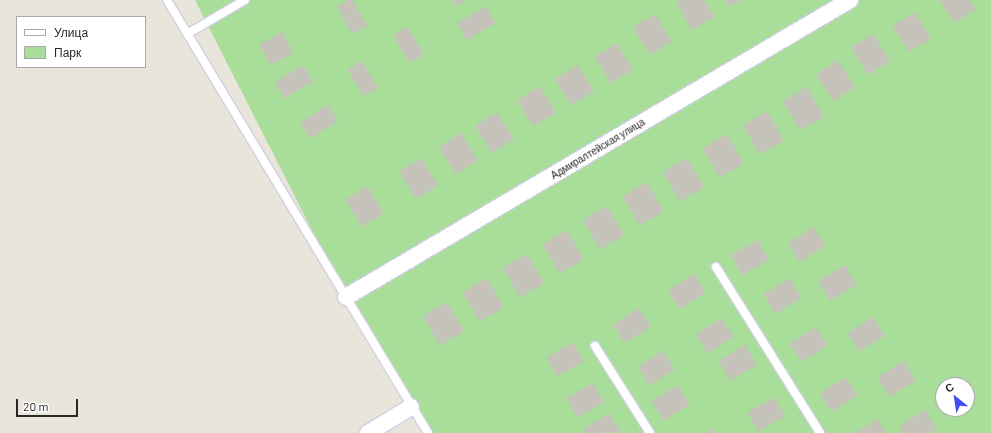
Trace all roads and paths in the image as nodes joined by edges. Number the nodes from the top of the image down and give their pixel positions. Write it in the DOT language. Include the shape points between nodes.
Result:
graph roads {
  1 [pos="167,0"];
  2 [pos="245,0"];
  3 [pos="850,0"];
  4 [pos="187,34"];
  5 [pos="716,267"];
  6 [pos="346,297"];
  7 [pos="595,346"];
  8 [pos="411,407"];
  9 [pos="368,433"];
  10 [pos="428,433"];
  11 [pos="650,433"];
  12 [pos="820,433"];
  1 -- 4 [label="lane"];
  2 -- 4 [label="lane"];
  3 -- 6 [label="street, Адмиралтейская улица"];
  4 -- 6 [label="lane"];
  5 -- 12 [label="lane"];
  6 -- 8 [label="lane"];
  7 -- 11 [label="lane"];
  8 -- 9 [label="street"];
  8 -- 10 [label="lane"];
}
